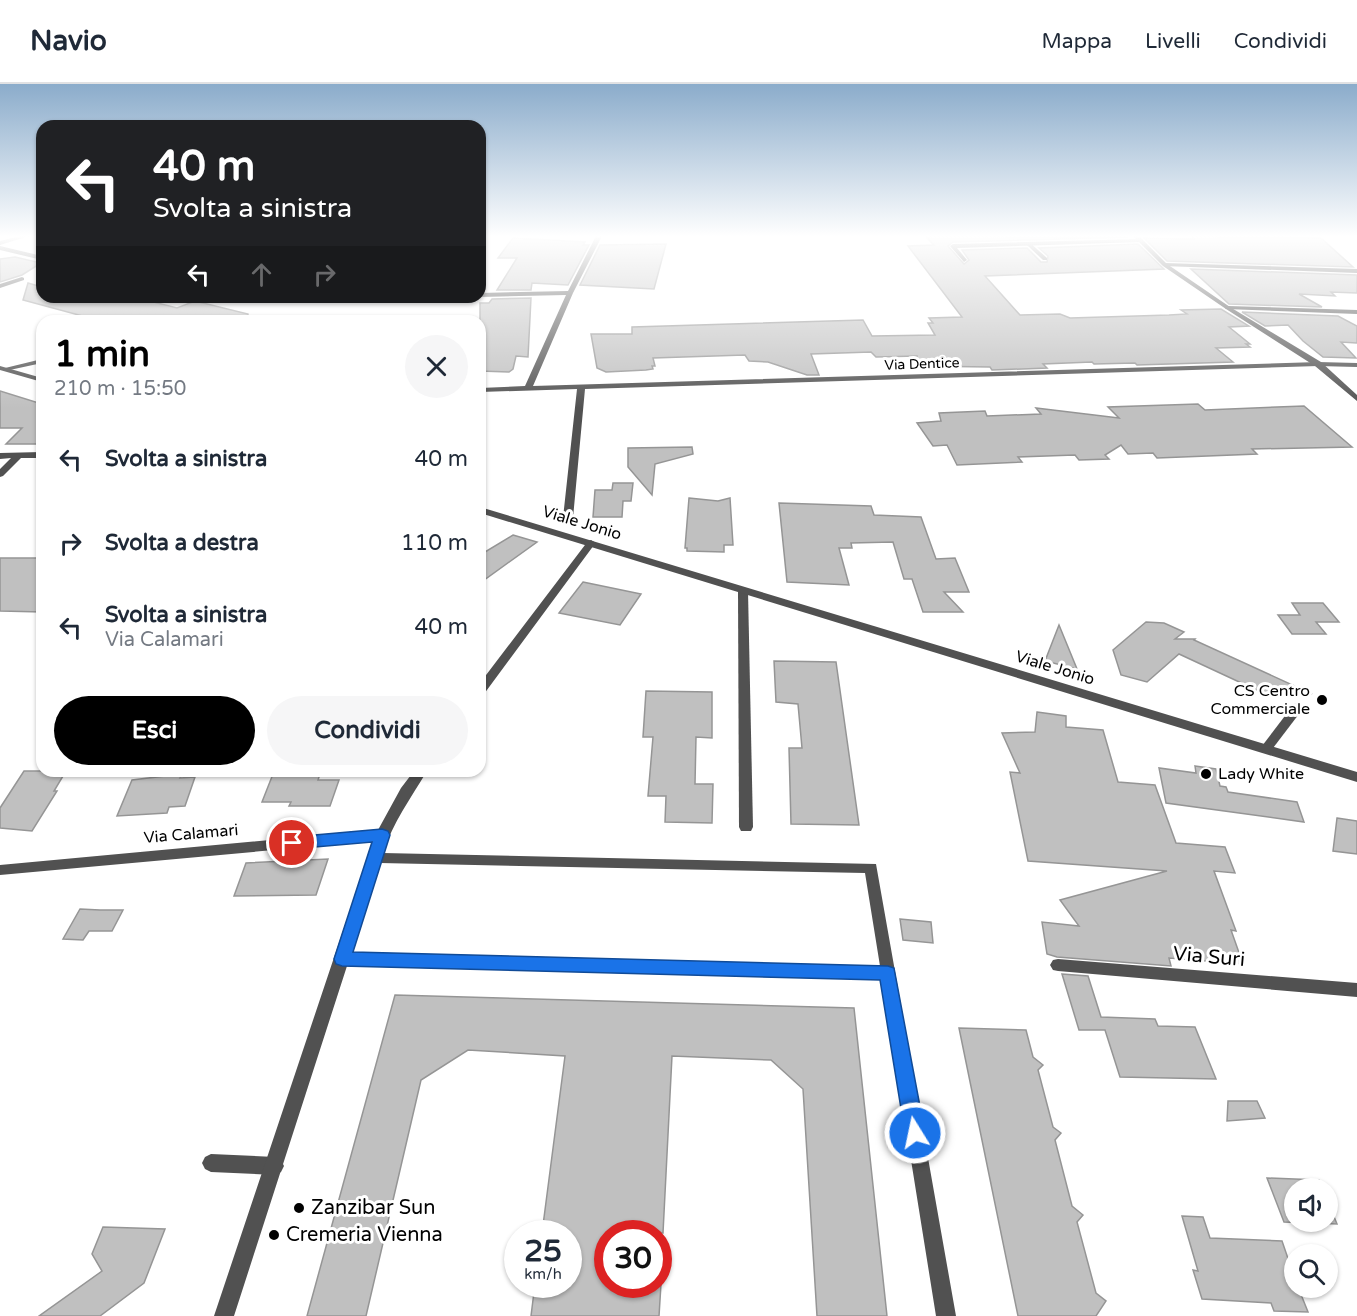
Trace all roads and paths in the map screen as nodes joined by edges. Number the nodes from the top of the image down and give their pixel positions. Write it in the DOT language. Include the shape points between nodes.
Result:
graph roads {
  1 [pos="548,293"];
  2 [pos="570,293"];
  3 [pos="1207,293"];
  4 [pos="486,295"];
  5 [pos="1228,308"];
  6 [pos="1357,312"];
  7 [pos="36,362"];
  8 [pos="1318,364"];
  9 [pos="1357,365"];
  10 [pos="2,368"];
  11 [pos="36,378"];
  12 [pos="581,388"];
  13 [pos="486,390"];
  14 [pos="527,390"];
  15 [pos="1357,399"];
  16 [pos="19,455"];
  17 [pos="36,455"];
  18 [pos="0,456"];
  19 [pos="0,474"];
  20 [pos="486,512"];
  21 [pos="568,518"];
  22 [pos="591,543"];
  23 [pos="743,591"];
  24 [pos="486,683"];
  25 [pos="1298,707"];
  26 [pos="1266,749"];
  27 [pos="416,777"];
  28 [pos="1357,777"];
  29 [pos="746,827"];
  30 [pos="382,835"];
  31 [pos="375,858"];
  32 [pos="0,870"];
  33 [pos="342,959"];
  34 [pos="1058,965"];
  35 [pos="888,973"];
  36 [pos="1357,990"];
  37 [pos="211,1163"];
  38 [pos="275,1166"];
  39 [pos="224,1316"];
  40 [pos="946,1316"];
  1 -- 4 [label="street"];
  2 -- 14 [label="street"];
  3 -- 5 [label="street"];
  5 -- 6 [label="street"];
  5 -- 8 [label="street"];
  7 -- 10 [label="street"];
  8 -- 9 [label="street, Via Dentice"];
  8 -- 12 [label="street, Via Dentice"];
  8 -- 15 [label="street"];
  10 -- 11 [label="street"];
  12 -- 14 [label="street, Via Dentice"];
  12 -- 21 [label="street"];
  13 -- 14 [label="street, Via Dentice"];
  16 -- 17 [label="street"];
  16 -- 18 [label="street"];
  16 -- 19 [label="street"];
  20 -- 22 [label="street, Viale Jonio"];
  22 -- 23 [label="street, Viale Jonio"];
  22 -- 24 [label="street"];
  23 -- 26 [label="street, Viale Jonio"];
  23 -- 29 [label="street"];
  25 -- 26 [label="street"];
  26 -- 28 [label="street, Viale Jonio"];
  27 -- 30 [label="street"];
  30 -- 31 [label="street"];
  30 -- 32 [label="street, Via Calamari"];
  31 -- 33 [label="street"];
  31 -- 35 [label="street" via="871,868"];
  33 -- 35 [label="street"];
  33 -- 38 [label="street"];
  34 -- 36 [label="street, Via Suri"];
  35 -- 40 [label="street"];
  37 -- 38 [label="street"];
  38 -- 39 [label="street"];
}
